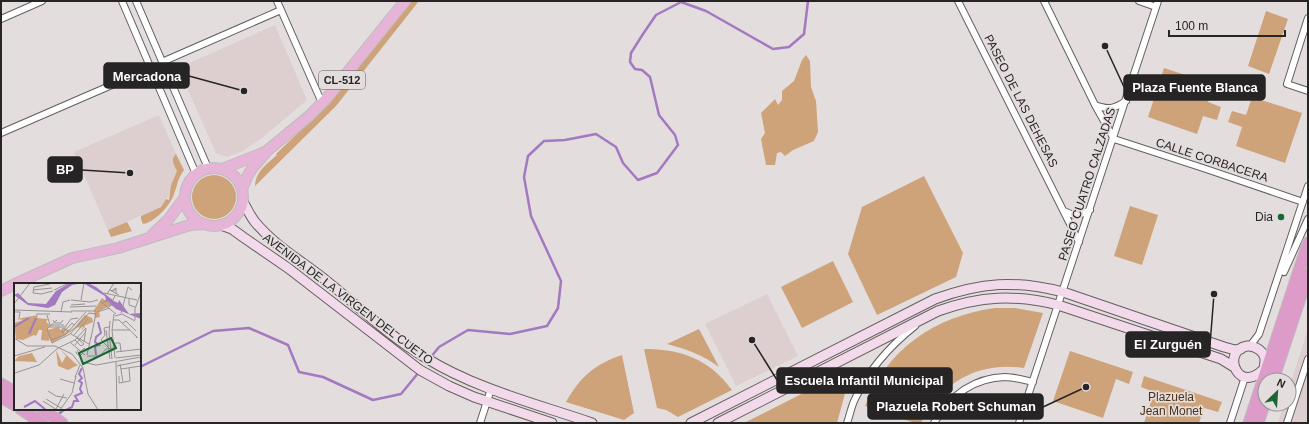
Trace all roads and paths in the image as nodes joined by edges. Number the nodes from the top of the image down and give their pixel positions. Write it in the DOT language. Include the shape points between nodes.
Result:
graph roads {
  1 [pos="42,1"];
  2 [pos="122,1"];
  3 [pos="136,1"];
  4 [pos="278,1"];
  5 [pos="406,1"];
  6 [pos="958,1"];
  7 [pos="1044,1"];
  8 [pos="1139,1"];
  9 [pos="1157,4"];
  10 [pos="281,10"];
  11 [pos="1308,18"];
  12 [pos="1,19"];
  13 [pos="162,62"];
  14 [pos="151,68"];
  15 [pos="1308,91"];
  16 [pos="1126,101"];
  17 [pos="322,103"];
  18 [pos="1095,105"];
  19 [pos="1,133"];
  20 [pos="1114,139"];
  21 [pos="268,150"];
  22 [pos="208,168"];
  23 [pos="222,169"];
  24 [pos="196,174"];
  25 [pos="1308,186"];
  26 [pos="242,189"];
  27 [pos="185,197"];
  28 [pos="243,202"];
  29 [pos="1303,202"];
  30 [pos="1090,210"];
  31 [pos="1064,211"];
  32 [pos="1308,219"];
  33 [pos="204,224"];
  34 [pos="221,225"];
  35 [pos="150,237"];
  36 [pos="1079,242"];
  37 [pos="1308,243"];
  38 [pos="1308,274"];
  39 [pos="17,283"];
  40 [pos="14,284"];
  41 [pos="1,291"];
  42 [pos="1063,292"];
  43 [pos="1273,295"];
  44 [pos="1298,304"];
  45 [pos="1058,305"];
  46 [pos="925,319"];
  47 [pos="1250,346"];
  48 [pos="1241,349"];
  49 [pos="1308,360"];
  50 [pos="1266,364"];
  51 [pos="1234,367"];
  52 [pos="1265,372"];
  53 [pos="1268,372"];
  54 [pos="1275,372"];
  55 [pos="1247,378"];
  56 [pos="1032,382"];
  57 [pos="1,384"];
  58 [pos="491,389"];
  59 [pos="1257,390"];
  60 [pos="14,391"];
  61 [pos="1,397"];
  62 [pos="487,402"];
  63 [pos="14,404"];
  64 [pos="1257,408"];
  65 [pos="22,410"];
  66 [pos="44,410"];
  67 [pos="1260,412"];
  68 [pos="39,421"];
  69 [pos="62,423"];
  70 [pos="480,423"];
  71 [pos="552,423"];
  72 [pos="592,423"];
  73 [pos="691,423"];
  74 [pos="718,423"];
  75 [pos="847,423"];
  76 [pos="934,423"];
  77 [pos="1019,423"];
  78 [pos="1230,423"];
  79 [pos="1249,423"];
  80 [pos="1258,423"];
  81 [pos="1287,423"];
  1 -- 12 [label="street"];
  2 -- 14 [label="street"];
  3 -- 13 [label="street"];
  4 -- 10 [label="street"];
  5 -- 17 [label="main road, CL-512"];
  6 -- 31 [label="street, PASEO DE LAS DEHESAS"];
  7 -- 18 [label="street"];
  8 -- 9 [label="street"];
  9 -- 16 [label="street, PASEO CUATRO CALZADAS"];
  10 -- 13 [label="street"];
  10 -- 17 [label="street"];
  11 -- 15 [label="street" via="1287,84"];
  13 -- 22 [label="street"];
  14 -- 19 [label="street"];
  14 -- 24 [label="street"];
  16 -- 18 [label="street" via="1117,107"];
  16 -- 20 [label="street, PASEO CUATRO CALZADAS"];
  17 -- 21 [label="main road, CL-512"];
  18 -- 20 [label="street"];
  20 -- 29 [label="street, CALLE CORBACERA"];
  20 -- 30 [label="street, PASEO CUATRO CALZADAS"];
  21 -- 23 [label="main road, CL-512"];
  21 -- 26 [label="main road, CL-512" via="248,175"];
  22 -- 23 [label="main road, CL-512"];
  22 -- 24 [label="main road"];
  23 -- 26 [label="main road" via="238,180"];
  24 -- 27 [label="main road" via="186,188"];
  25 -- 29 [label="street"];
  26 -- 28 [label="main road"];
  27 -- 33 [label="main road" via="190,213"];
  27 -- 35 [label="main road" via="168,220"];
  28 -- 34 [label="main road" via="235,216"];
  28 -- 58 [label="main road, AVENIDA DE LA VIRGEN DEL CUETO" via="254,222 271,239 400,341 453,373"];
  29 -- 43 [label="street"];
  30 -- 31 [label="street" via="1080,216"];
  30 -- 36 [label="street, PASEO CUATRO CALZADAS"];
  31 -- 36 [label="street, PASEO DE LAS DEHESAS"];
  32 -- 43 [label="street"];
  33 -- 34 [label="main road"];
  33 -- 35 [label="main road" via="195,224"];
  34 -- 62 [label="main road, AVENIDA DE LA VIRGEN DEL CUETO" via="232,229 288,268 420,370"];
  35 -- 39 [label="main road" via="118,248 72,258"];
  36 -- 42 [label="street, PASEO CUATRO CALZADAS"];
  37 -- 50 [label="highway"];
  38 -- 44 [label="highway"];
  40 -- 41 [label="main road"];
  42 -- 45 [label="street, PASEO CUATRO CALZADAS"];
  42 -- 48 [label="main road" via="1224,347"];
  42 -- 73 [label="main road" via="1017,284 992,284 959,290 936,299"];
  43 -- 47 [label="street" via="1259,334"];
  44 -- 50 [label="main road" via="1288,321 1281,346 1274,358"];
  44 -- 54 [label="highway"];
  45 -- 46 [label="main road" via="1014,298 988,298 960,304"];
  45 -- 51 [label="main road" via="1221,359"];
  45 -- 56 [label="street, PASEO CUATRO CALZADAS"];
  46 -- 74 [label="main road"];
  46 -- 75 [label="street" via="903,336 879,361 855,400"];
  47 -- 48 [label="main road"];
  47 -- 50 [label="main road" via="1263,353"];
  48 -- 51 [label="main road" via="1236,354"];
  49 -- 81 [label="street"];
  50 -- 52 [label="highway"];
  50 -- 53 [label="main road"];
  50 -- 55 [label="main road" via="1258,376"];
  51 -- 55 [label="main road"];
  55 -- 59 [label="main road"];
  55 -- 78 [label="street"];
  56 -- 76 [label="street" via="1006,377 964,388 951,398"];
  56 -- 77 [label="street, PASEO CUATRO CALZADAS"];
  57 -- 60 [label="highway"];
  58 -- 62 [label="street"];
  58 -- 72 [label="main road, AVENIDA DE LA VIRGEN DEL CUETO"];
  61 -- 63 [label="highway"];
  62 -- 70 [label="street"];
  62 -- 71 [label="main road, AVENIDA DE LA VIRGEN DEL CUETO"];
  64 -- 79 [label="highway"];
  65 -- 68 [label="highway"];
  66 -- 69 [label="highway"];
  67 -- 80 [label="highway"];
}
